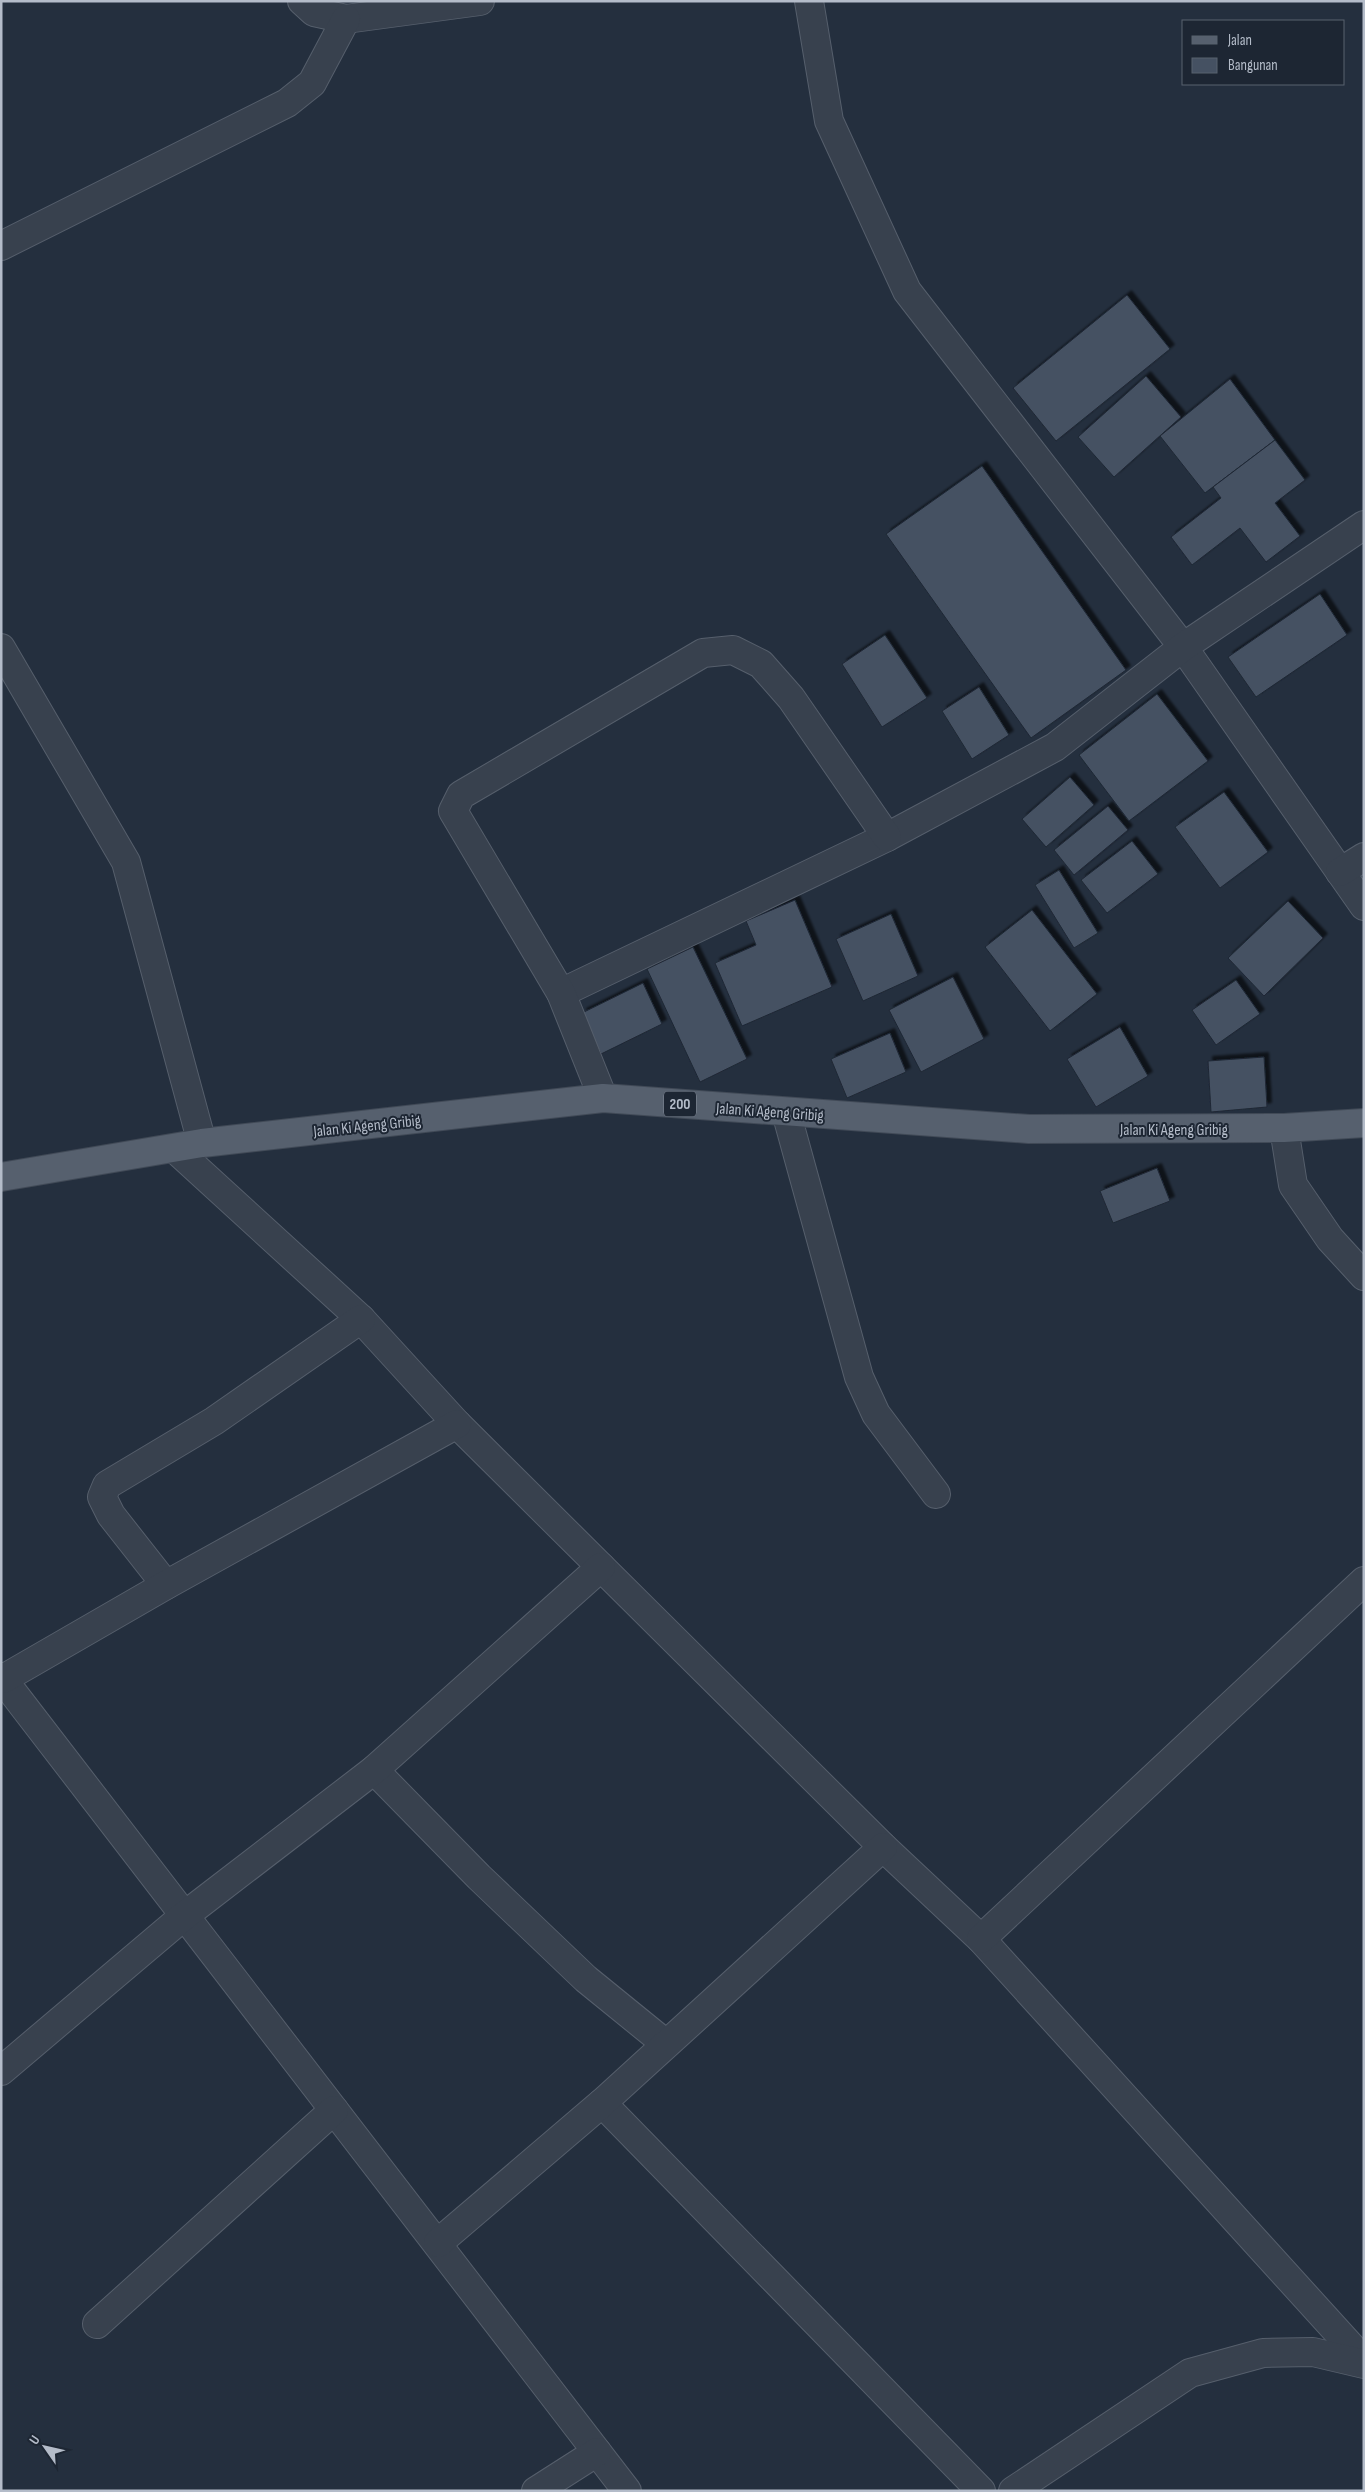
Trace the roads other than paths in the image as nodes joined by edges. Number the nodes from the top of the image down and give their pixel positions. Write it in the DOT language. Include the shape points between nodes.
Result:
graph roads {
  1 [pos="302,1"];
  2 [pos="480,1"];
  3 [pos="809,1"];
  4 [pos="346,19"];
  5 [pos="1,246"];
  6 [pos="1364,525"];
  7 [pos="1183,646"];
  8 [pos="1,648"];
  9 [pos="887,837"];
  10 [pos="1364,856"];
  11 [pos="1340,872"];
  12 [pos="1364,906"];
  13 [pos="561,994"];
  14 [pos="603,1098"];
  15 [pos="786,1112"];
  16 [pos="1364,1124"];
  17 [pos="1284,1128"];
  18 [pos="202,1143"];
  19 [pos="175,1149"];
  20 [pos="1,1177"];
  21 [pos="1364,1276"];
  22 [pos="361,1319"];
  23 [pos="457,1424"];
  24 [pos="936,1494"];
  25 [pos="601,1567"];
  26 [pos="1364,1581"];
  27 [pos="166,1585"];
  28 [pos="2,1678"];
  29 [pos="374,1770"];
  30 [pos="883,1847"];
  31 [pos="184,1916"];
  32 [pos="980,1939"];
  33 [pos="666,2044"];
  34 [pos="1,2071"];
  35 [pos="602,2102"];
  36 [pos="334,2110"];
  37 [pos="438,2243"];
  38 [pos="97,2324"];
  39 [pos="1364,2362"];
  40 [pos="597,2452"];
  41 [pos="536,2491"];
  42 [pos="627,2491"];
  43 [pos="982,2491"];
  44 [pos="1012,2491"];
  1 -- 4 [label="street" via="314,12"];
  2 -- 4 [label="street"];
  3 -- 7 [label="street" via="829,120 908,291"];
  4 -- 5 [label="street" via="312,83 287,103"];
  6 -- 7 [label="street"];
  7 -- 9 [label="street" via="1055,747"];
  7 -- 11 [label="street"];
  8 -- 18 [label="street" via="126,862"];
  9 -- 13 [label="street"];
  9 -- 13 [label="street" via="791,698 760,664 732,650 703,653 461,795 454,811"];
  10 -- 11 [label="street"];
  11 -- 12 [label="street"];
  13 -- 14 [label="street"];
  14 -- 15 [label="main road, Jalan Ki Ageng Gribig / 200"];
  14 -- 18 [label="main road, Jalan Ki Ageng Gribig / 200"];
  15 -- 17 [label="main road, Jalan Ki Ageng Gribig / 200" via="1029,1130"];
  15 -- 24 [label="street" via="858,1377 876,1414"];
  16 -- 17 [label="main road, Jalan Ki Ageng Gribig / 200"];
  17 -- 21 [label="street" via="1293,1185 1330,1239"];
  18 -- 19 [label="main road, Jalan Ki Ageng Gribig / 200"];
  19 -- 20 [label="main road, Jalan Ki Ageng Gribig / 200"];
  19 -- 22 [label="street"];
  22 -- 23 [label="street"];
  22 -- 27 [label="street" via="214,1421 107,1485 102,1497 111,1515"];
  23 -- 25 [label="street"];
  23 -- 27 [label="street"];
  25 -- 29 [label="street"];
  25 -- 30 [label="street"];
  26 -- 32 [label="street"];
  27 -- 28 [label="street"];
  28 -- 31 [label="street"];
  29 -- 31 [label="street"];
  29 -- 33 [label="street" via="586,1980"];
  30 -- 32 [label="street"];
  30 -- 33 [label="street"];
  31 -- 34 [label="street"];
  31 -- 36 [label="street"];
  32 -- 39 [label="street"];
  33 -- 35 [label="street"];
  35 -- 37 [label="street"];
  35 -- 43 [label="street"];
  36 -- 37 [label="street"];
  36 -- 38 [label="street"];
  37 -- 40 [label="street"];
  39 -- 44 [label="street" via="1312,2352 1263,2353 1190,2373"];
  40 -- 41 [label="street"];
  40 -- 42 [label="street"];
}
